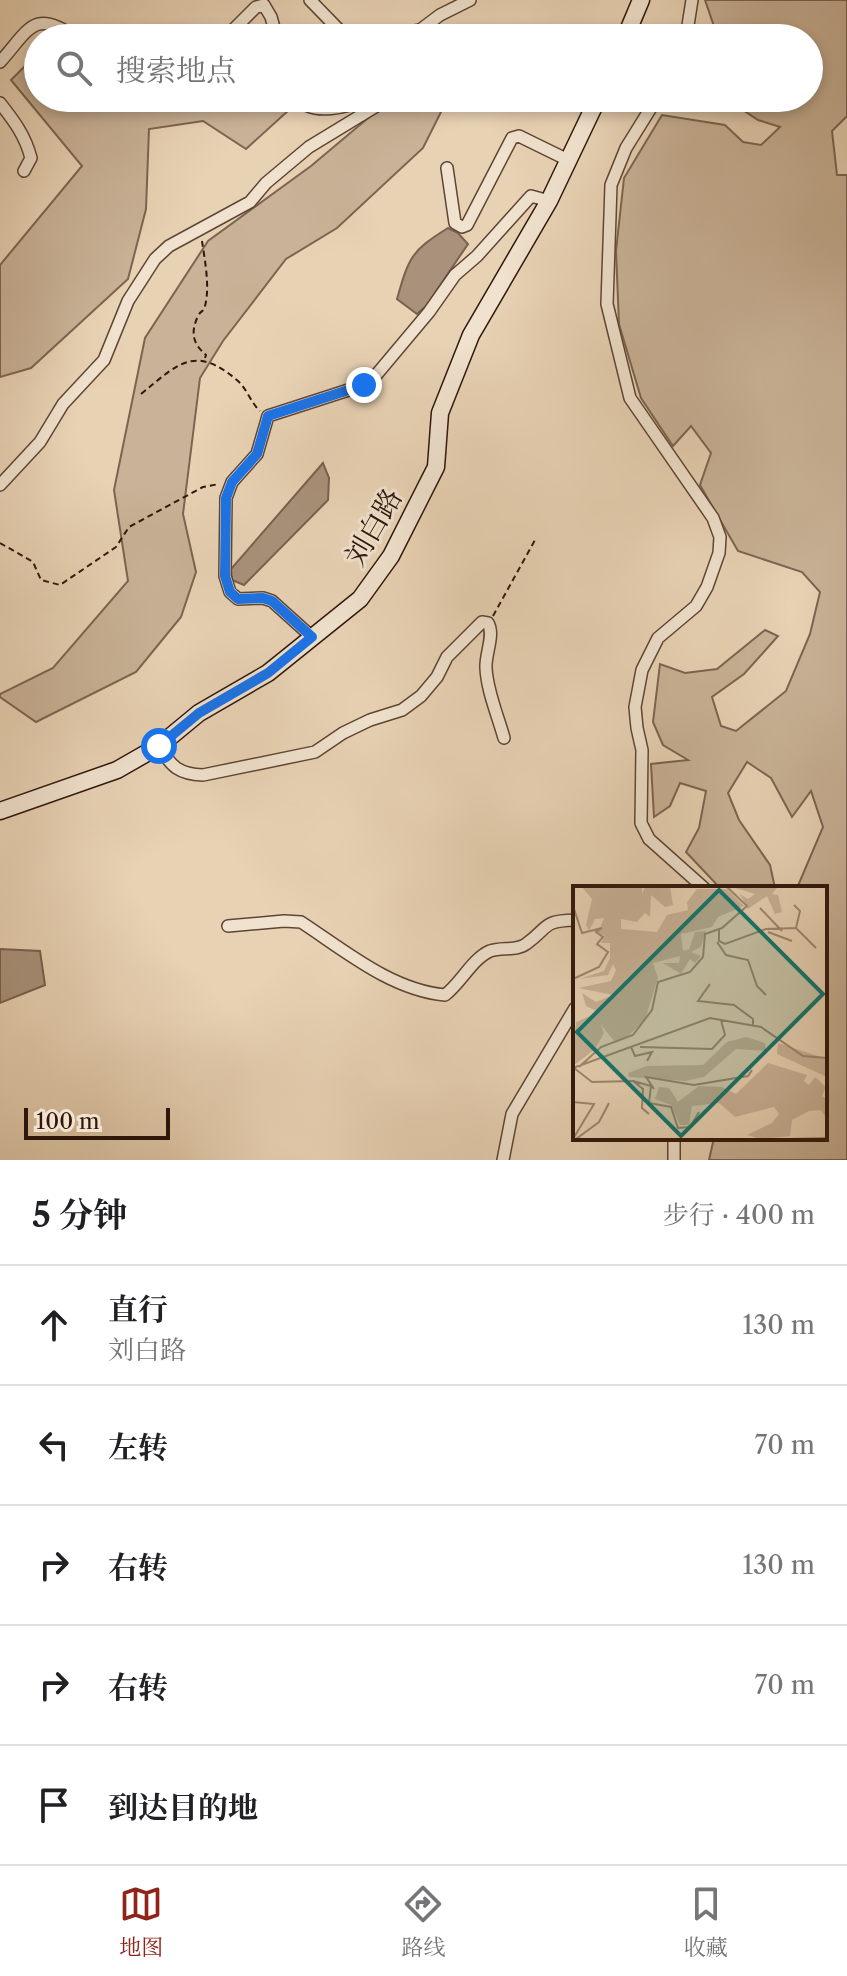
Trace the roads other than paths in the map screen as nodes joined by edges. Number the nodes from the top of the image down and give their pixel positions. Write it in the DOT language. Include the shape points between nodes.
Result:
graph roads {
  1 [pos="310,0"];
  2 [pos="470,0"];
  3 [pos="641,0"];
  4 [pos="692,0"];
  5 [pos="239,24"];
  6 [pos="273,24"];
  7 [pos="333,24"];
  8 [pos="428,24"];
  9 [pos="631,24"];
  10 [pos="688,24"];
  11 [pos="24,36"];
  12 [pos="0,62"];
  13 [pos="0,103"];
  14 [pos="366,112"];
  15 [pos="591,112"];
  16 [pos="648,112"];
  17 [pos="568,160"];
  18 [pos="447,168"];
  19 [pos="24,171"];
  20 [pos="549,201"];
  21 [pos="0,485"];
  22 [pos="312,637"];
  23 [pos="504,738"];
  24 [pos="159,746"];
  25 [pos="0,811"];
  26 [pos="702,886"];
  27 [pos="573,920"];
  28 [pos="228,926"];
  29 [pos="573,1011"];
  30 [pos="503,1160"];
  1 -- 7 [label="street"];
  2 -- 8 [label="street"];
  3 -- 9 [label="street"];
  4 -- 10 [label="street"];
  5 -- 6 [label="street" via="264,5"];
  11 -- 12 [label="street"];
  13 -- 19 [label="street" via="27,141 31,158"];
  14 -- 21 [label="street" via="309,147 250,202 155,259 128,301 104,360"];
  15 -- 17 [label="street, 刘白路"];
  16 -- 26 [label="street" via="611,185 607,304 630,398 713,518 720,537 719,553 696,606 658,638 642,670 635,707 642,750 641,823 649,839"];
  17 -- 18 [label="street" via="519,136 512,138 462,227 455,223"];
  17 -- 20 [label="street, 刘白路"];
  20 -- 22 [label="street, 刘白路" via="471,335 440,413 436,467 391,556 360,599"];
  20 -- 22 [label="street" via="531,196 455,275 364,385 268,416 257,454 232,482 226,498 225,576 230,592 238,599 272,601"];
  22 -- 24 [label="street, 刘白路"];
  23 -- 24 [label="street" via="485,663 492,629 482,622 447,657 421,696 315,752 203,775 184,774"];
  24 -- 25 [label="street, 刘白路" via="117,770"];
  27 -- 28 [label="street" via="554,921 525,946 490,951 445,995 386,977 301,922"];
  29 -- 30 [label="street" via="512,1114"];
}
